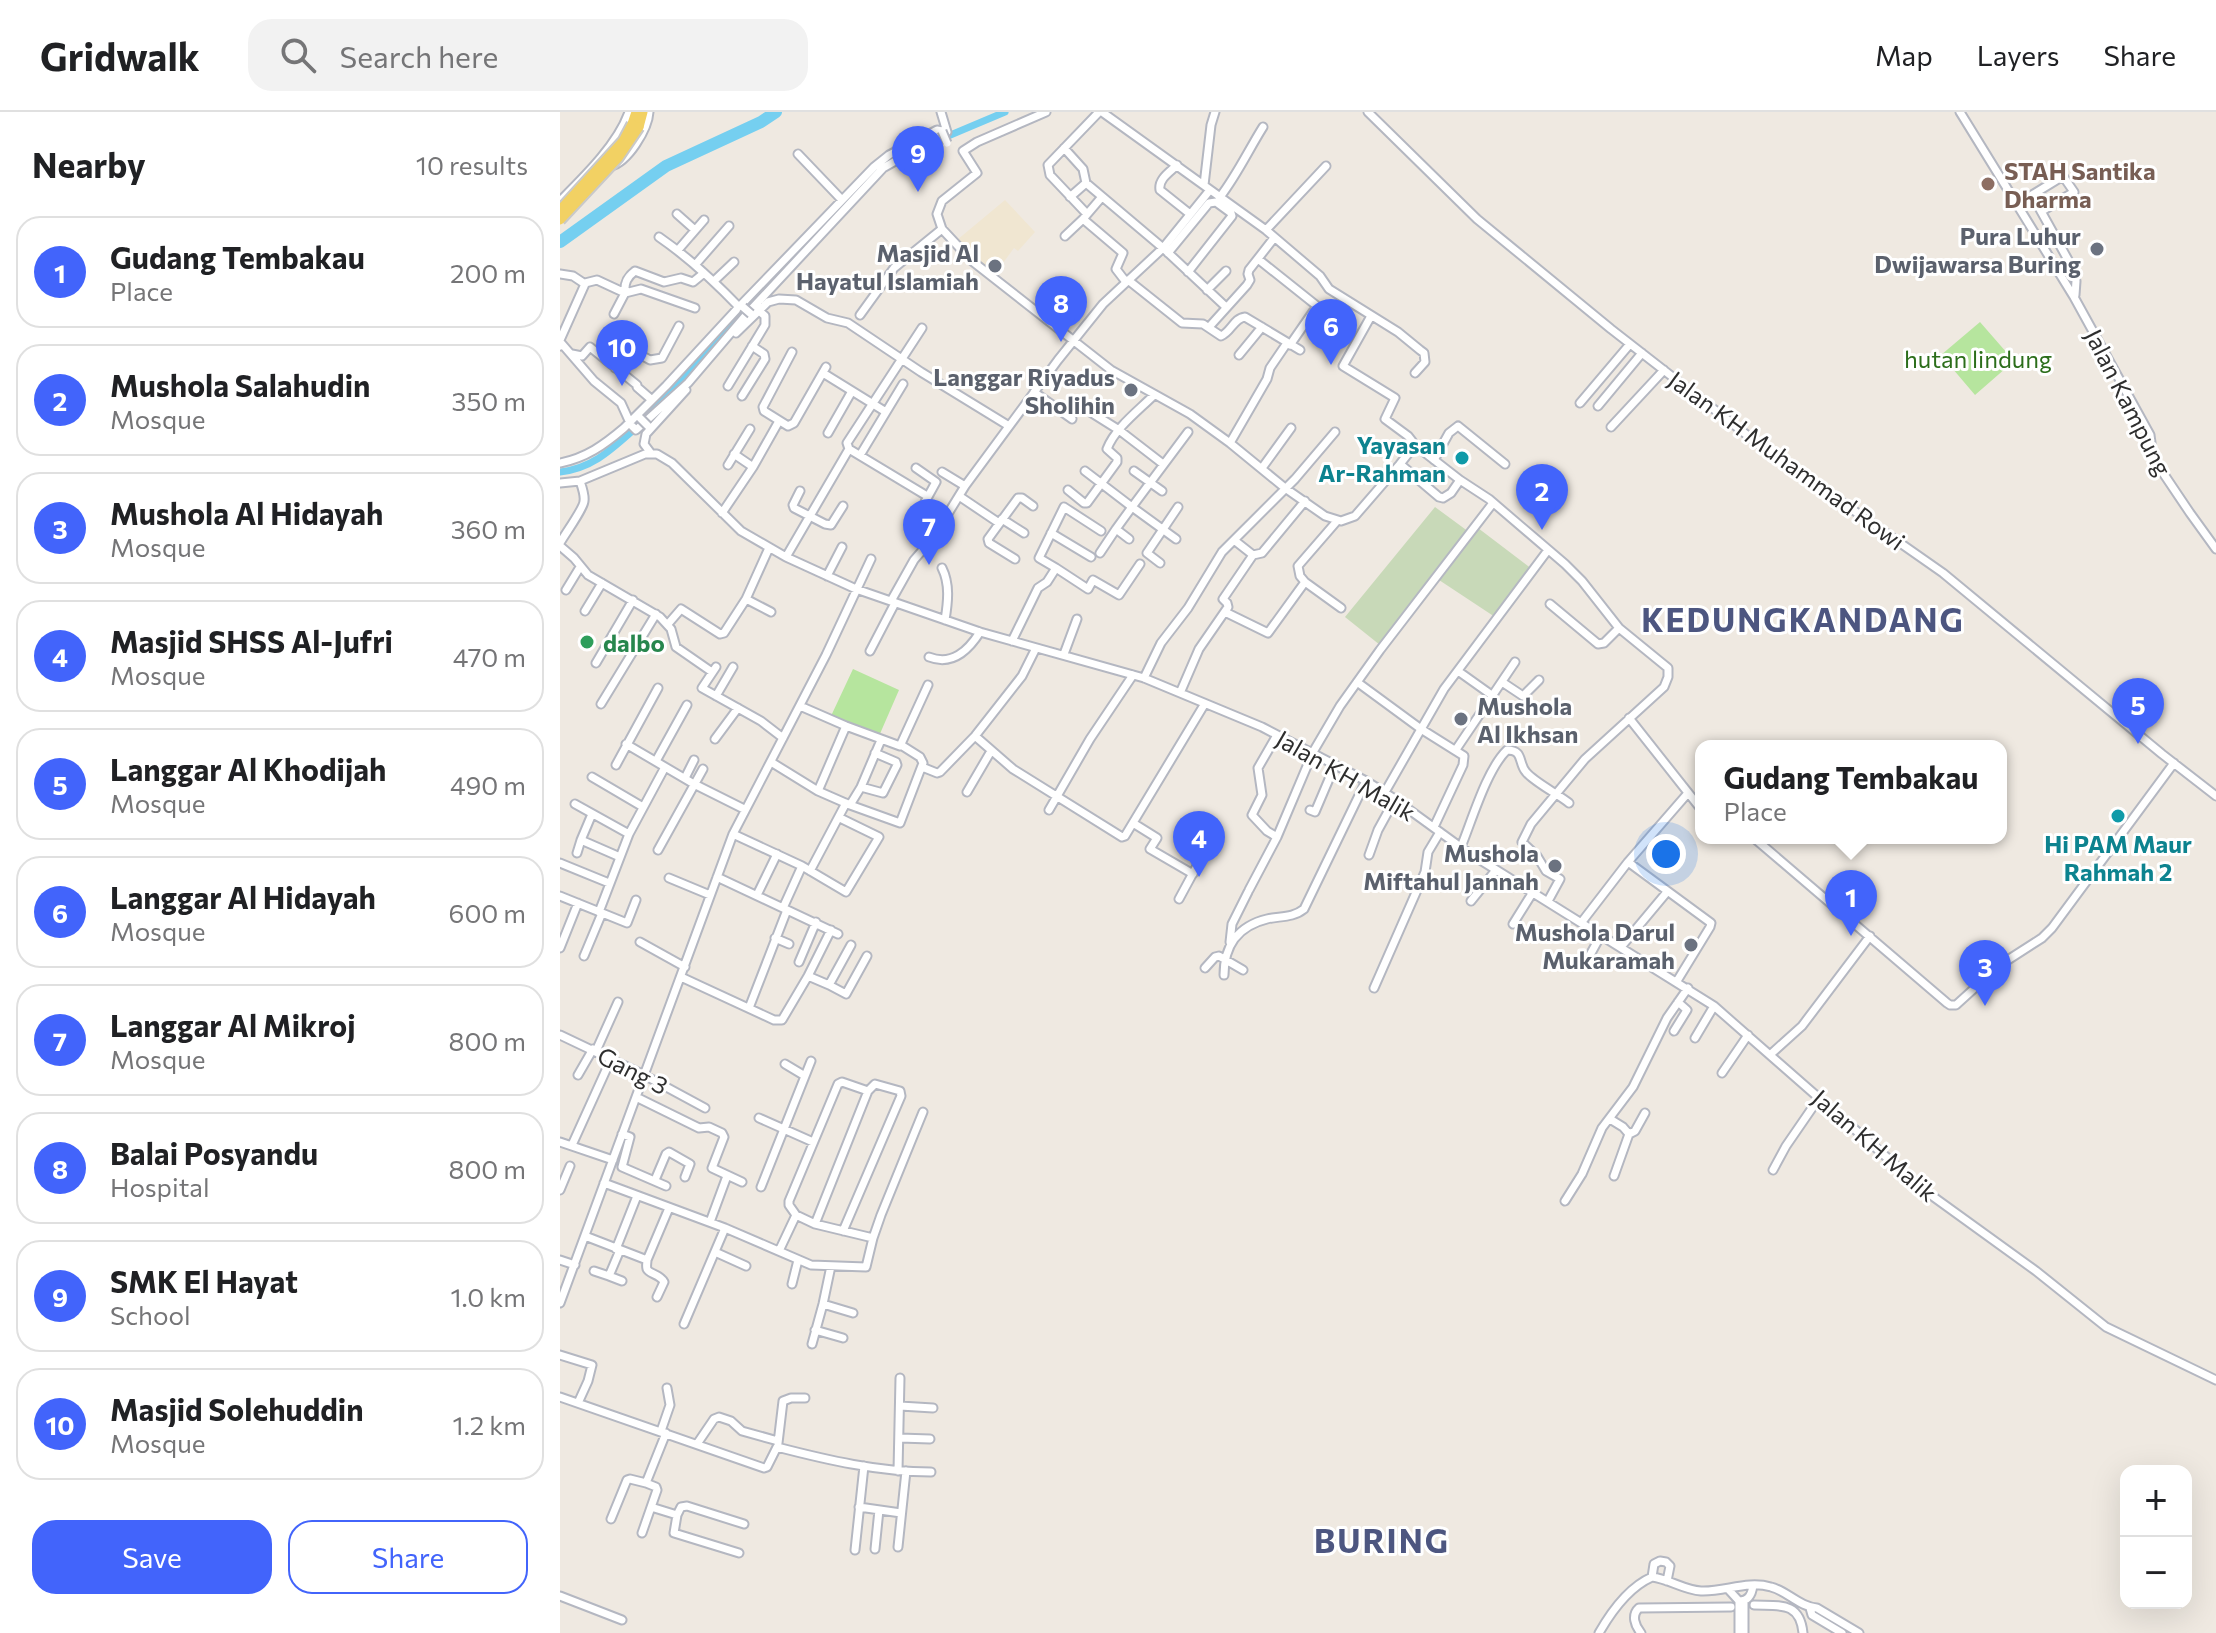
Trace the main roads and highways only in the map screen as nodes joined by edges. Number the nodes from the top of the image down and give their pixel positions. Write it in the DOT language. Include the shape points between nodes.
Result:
graph roads {
  1 [pos="636,112"];
  2 [pos="646,112"];
  3 [pos="635,125"];
  4 [pos="560,210"];
  5 [pos="560,220"];
  1 -- 3 [label="main road"];
  2 -- 3 [label="main road"];
  3 -- 4 [label="main road, bridge"];
  3 -- 5 [label="main road, bridge" via="618,158"];
}
